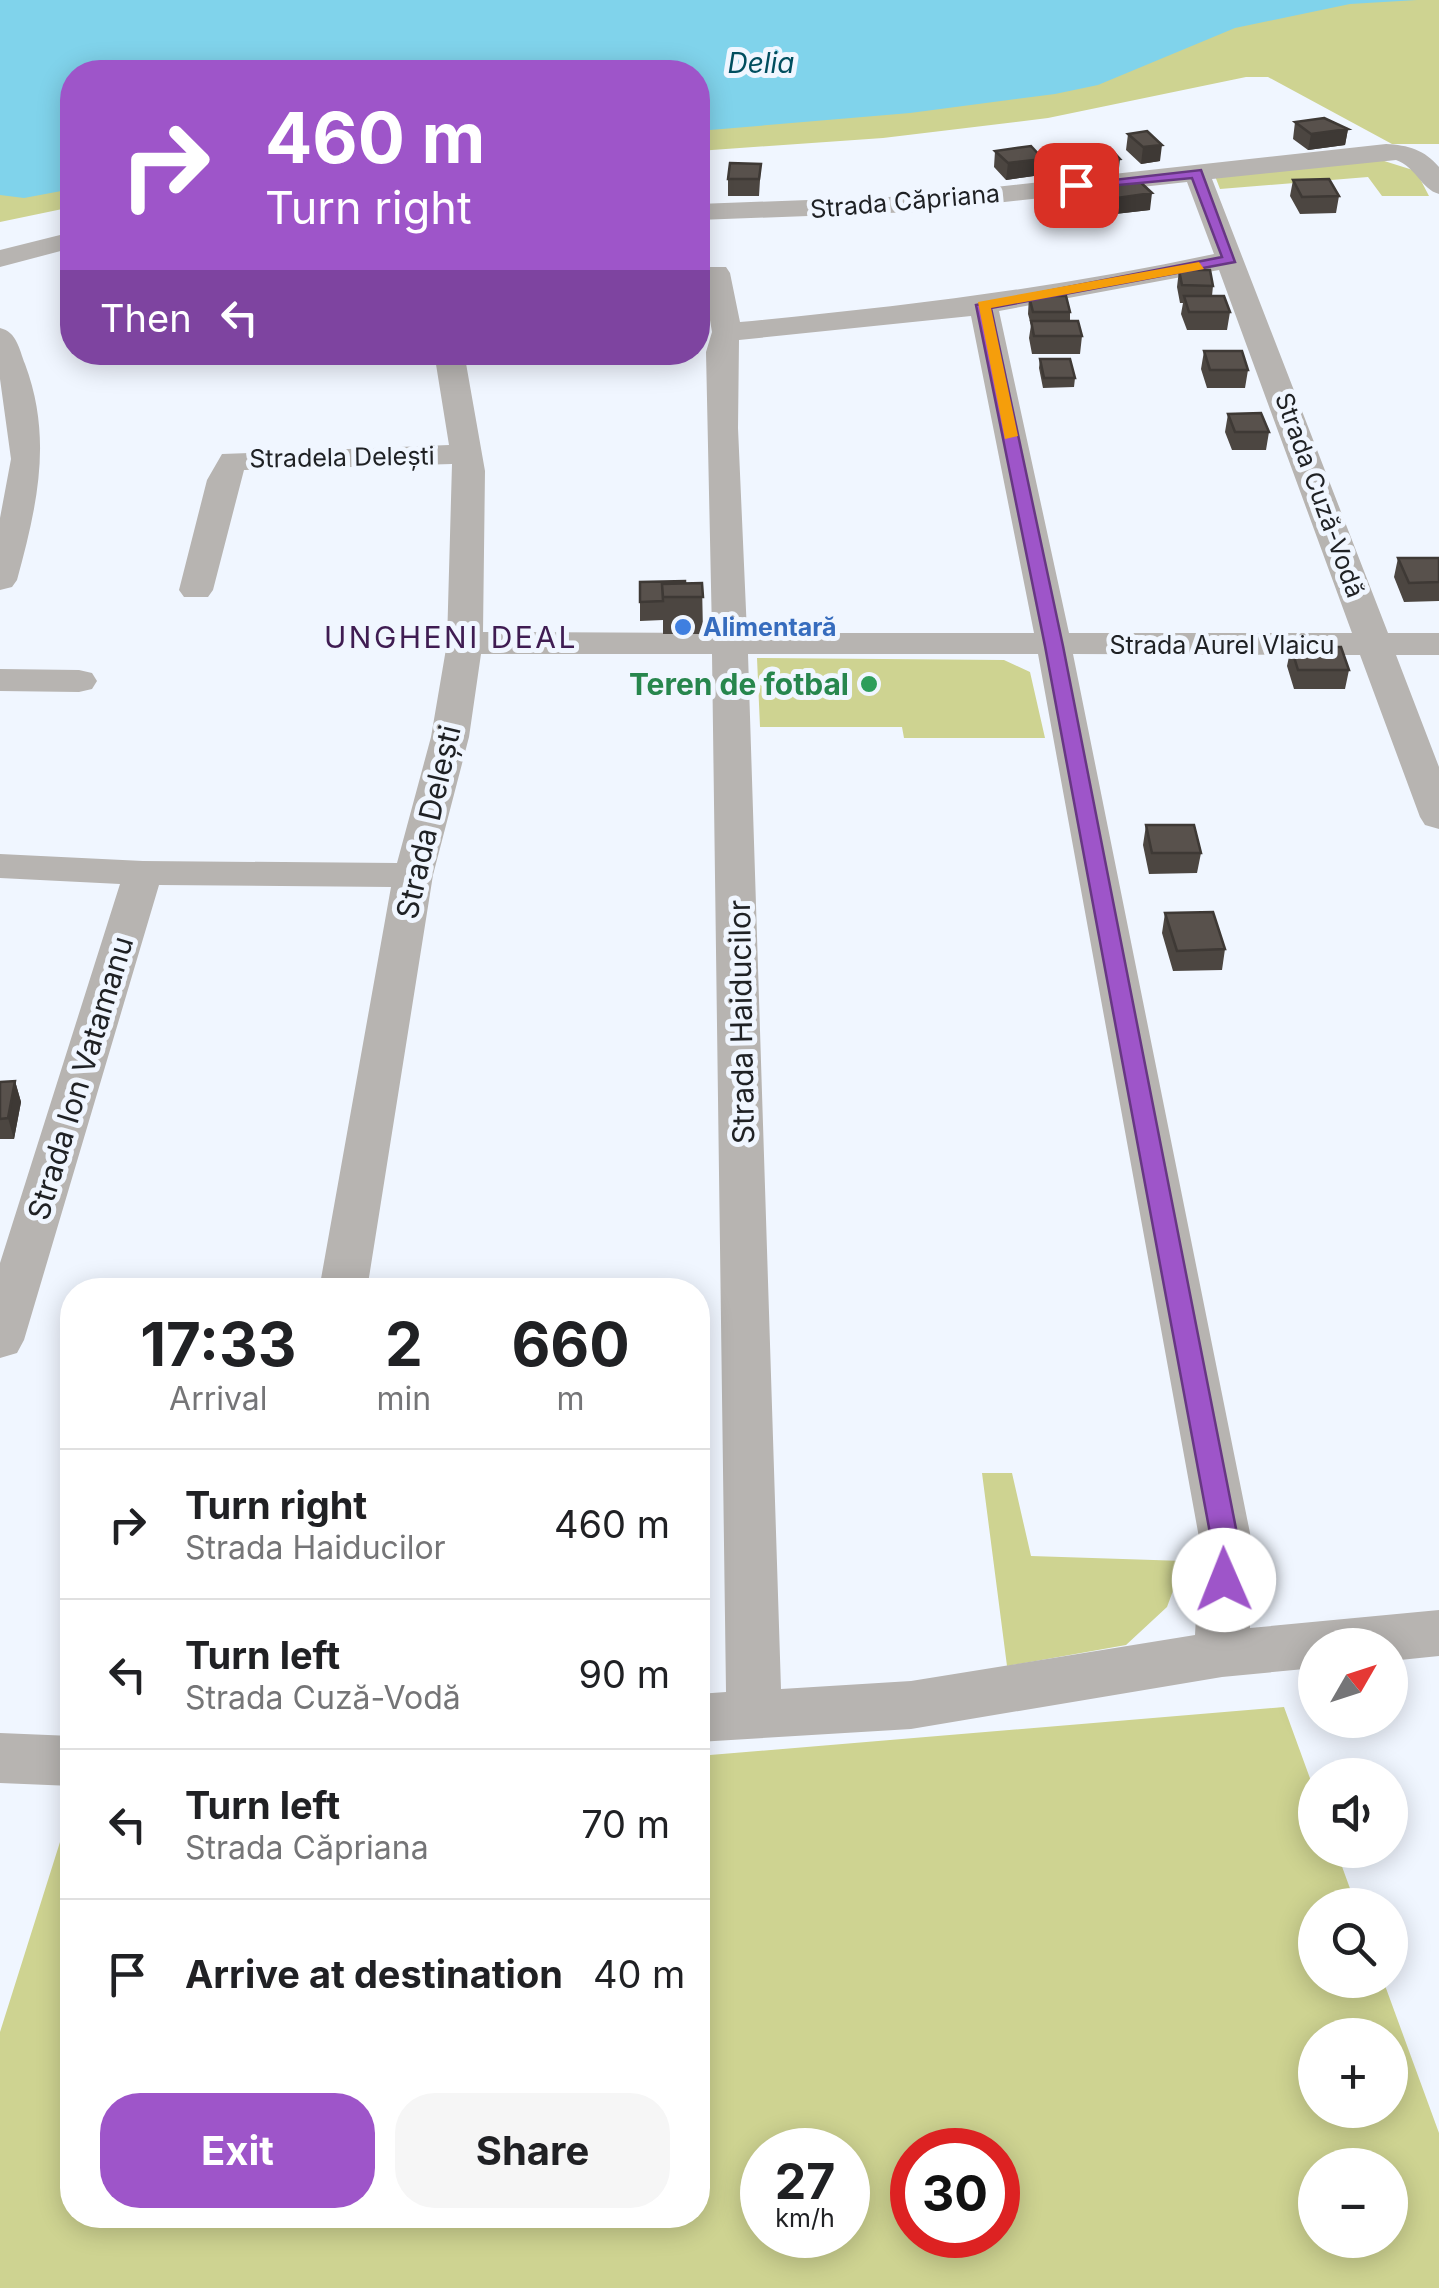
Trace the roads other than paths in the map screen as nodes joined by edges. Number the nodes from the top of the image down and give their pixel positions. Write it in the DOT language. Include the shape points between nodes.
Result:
graph roads {
  1 [pos="1197,173"];
  2 [pos="1439,186"];
  3 [pos="710,212"];
  4 [pos="60,243"];
  5 [pos="1230,259"];
  6 [pos="0,260"];
  7 [pos="716,273"];
  8 [pos="983,305"];
  9 [pos="727,332"];
  10 [pos="0,337"];
  11 [pos="451,365"];
  12 [pos="466,454"];
  13 [pos="0,580"];
  14 [pos="196,590"];
  15 [pos="465,644"];
  16 [pos="1375,644"];
  17 [pos="1439,644"];
  18 [pos="1054,646"];
  19 [pos="730,647"];
  20 [pos="0,680"];
  21 [pos="79,681"];
  22 [pos="1439,818"];
  23 [pos="0,866"];
  24 [pos="143,873"];
  25 [pos="413,875"];
  26 [pos="345,1278"];
  27 [pos="0,1340"];
  28 [pos="1439,1633"];
  29 [pos="1408,1636"];
  30 [pos="1298,1647"];
  31 [pos="1222,1654"];
  32 [pos="754,1714"];
  33 [pos="710,1717"];
  34 [pos="0,1758"];
  35 [pos="60,1760"];
  1 -- 2 [label="street, Strada Căpriana" via="1386,152 1422,160"];
  1 -- 3 [label="street, Strada Căpriana" via="914,204"];
  1 -- 5 [label="street, Strada Cuză-Vodă"];
  4 -- 6 [label="street"];
  5 -- 8 [label="street"];
  5 -- 16 [label="street, Strada Cuză-Vodă"];
  7 -- 9 [label="street, Strada Haiducilor"];
  8 -- 9 [label="street"];
  8 -- 18 [label="street"];
  9 -- 19 [label="street, Strada Haiducilor" via="722,428"];
  10 -- 13 [label="street" via="29,442 26,481"];
  11 -- 12 [label="street, Strada Delești"];
  12 -- 14 [label="street, Stradela Delești" via="233,461 222,480"];
  12 -- 15 [label="street, Strada Delești"];
  15 -- 19 [label="street, Strada Aurel Vlaicu"];
  15 -- 25 [label="street, Strada Delești" via="442,771"];
  16 -- 17 [label="street, Strada Aurel Vlaicu"];
  16 -- 18 [label="street, Strada Aurel Vlaicu"];
  16 -- 22 [label="street, Strada Cuză-Vodă"];
  18 -- 19 [label="street, Strada Aurel Vlaicu"];
  18 -- 31 [label="street" via="1226,1544"];
  19 -- 32 [label="street, Strada Haiducilor"];
  20 -- 21 [label="street"];
  23 -- 24 [label="street"];
  24 -- 25 [label="street"];
  24 -- 27 [label="street, Strada Ion Vatamanu"];
  25 -- 26 [label="street, Strada Delești"];
  28 -- 29 [label="street"];
  30 -- 31 [label="street"];
  31 -- 32 [label="street" via="911,1705"];
  32 -- 33 [label="street"];
  34 -- 35 [label="street"];
}
